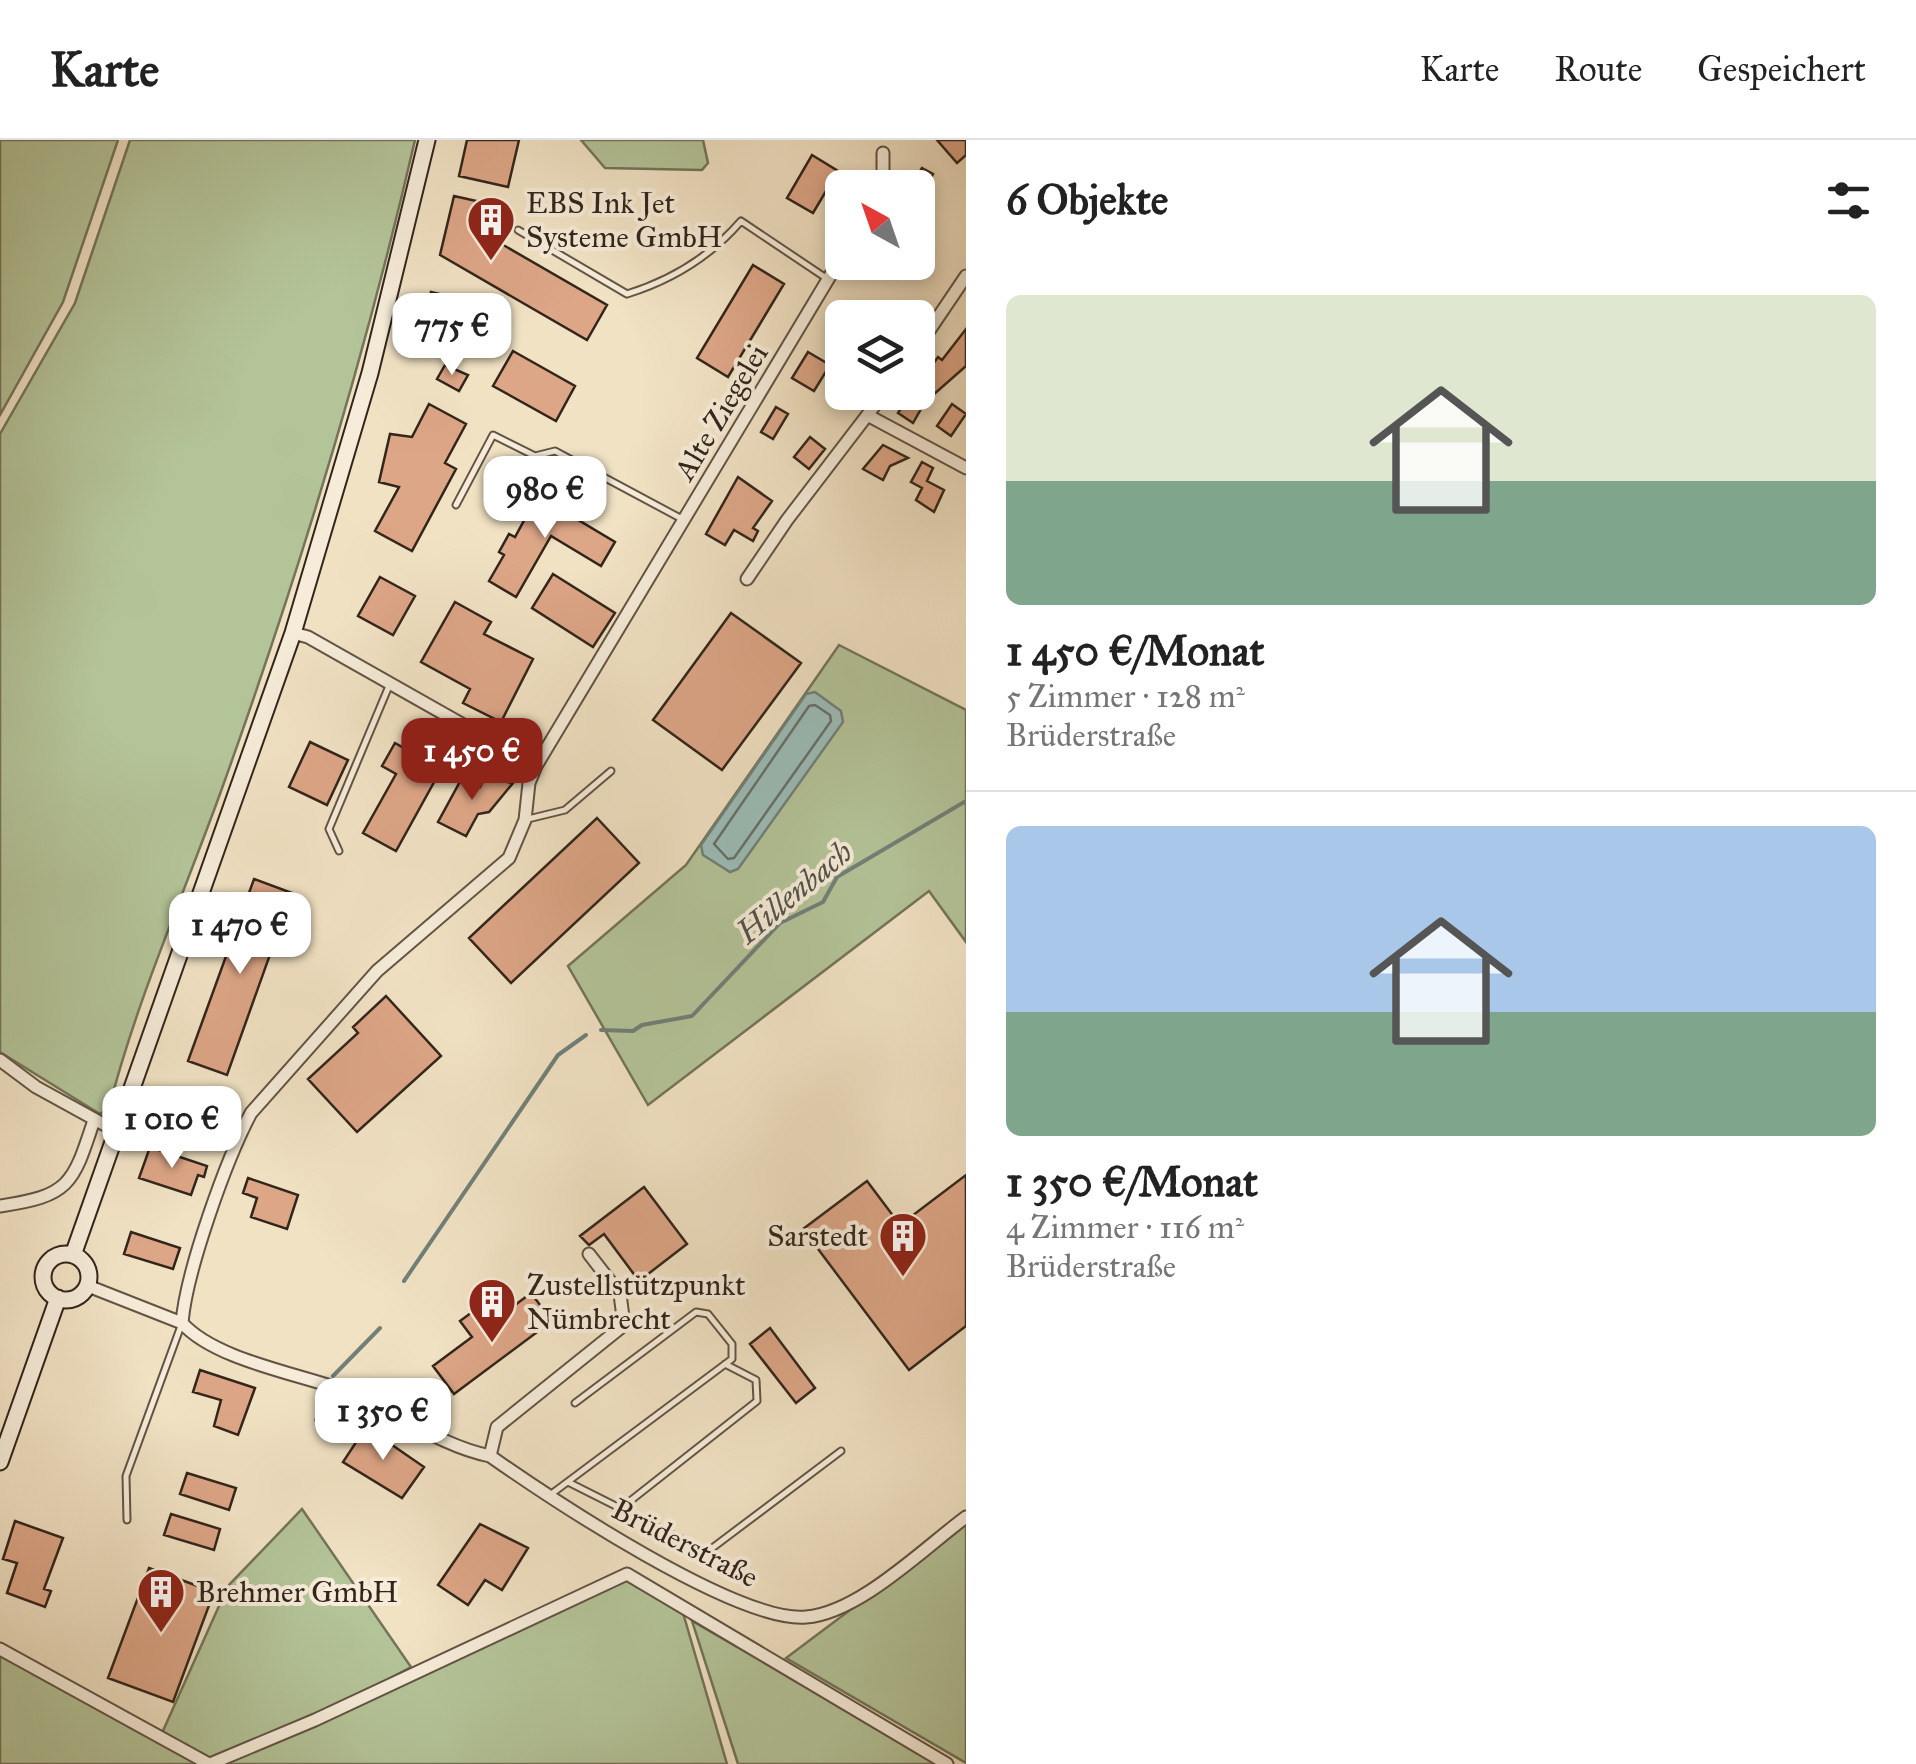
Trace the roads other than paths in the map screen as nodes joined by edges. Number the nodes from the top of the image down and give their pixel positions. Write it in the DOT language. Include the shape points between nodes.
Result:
graph roads {
  1 [pos="427,140"];
  2 [pos="883,153"];
  3 [pos="883,170"];
  4 [pos="518,230"];
  5 [pos="966,276"];
  6 [pos="825,278"];
  7 [pos="828,280"];
  8 [pos="935,322"];
  9 [pos="873,410"];
  10 [pos="869,416"];
  11 [pos="966,468"];
  12 [pos="456,504"];
  13 [pos="685,520"];
  14 [pos="748,579"];
  15 [pos="294,632"];
  16 [pos="390,684"];
  17 [pos="536,766"];
  18 [pos="611,772"];
  19 [pos="525,820"];
  20 [pos="339,851"];
  21 [pos="0,1060"];
  22 [pos="94,1120"];
  23 [pos="116,1132"];
  24 [pos="0,1206"];
  25 [pos="73,1254"];
  26 [pos="589,1254"];
  27 [pos="88,1286"];
  28 [pos="58,1298"];
  29 [pos="182,1324"];
  30 [pos="724,1364"];
  31 [pos="574,1403"];
  32 [pos="841,1452"];
  33 [pos="490,1456"];
  34 [pos="0,1462"];
  35 [pos="568,1482"];
  36 [pos="548,1496"];
  37 [pos="620,1508"];
  38 [pos="966,1517"];
  39 [pos="127,1520"];
  40 [pos="0,1649"];
  41 [pos="210,1764"];
  42 [pos="947,1764"];
  1 -- 15 [label="main road" via="370,373"];
  2 -- 3 [label="street"];
  4 -- 6 [label="lane" via="627,294 661,284 719,247 741,222"];
  5 -- 8 [label="street"];
  7 -- 13 [label="street, Alte Ziegelei"];
  9 -- 10 [label="street"];
  10 -- 11 [label="street"];
  10 -- 14 [label="street"];
  12 -- 13 [label="lane" via="493,435 535,456 555,452"];
  13 -- 17 [label="street, Alte Ziegelei"];
  15 -- 16 [label="street"];
  15 -- 23 [label="main road"];
  16 -- 17 [label="street"];
  16 -- 20 [label="lane" via="330,829"];
  17 -- 19 [label="street"];
  18 -- 19 [label="lane" via="564,810"];
  19 -- 29 [label="street" via="509,858 377,970 251,1114 184,1294"];
  21 -- 22 [label="street"];
  22 -- 23 [label="street"];
  22 -- 24 [label="street" via="76,1178 60,1193"];
  23 -- 25 [label="main road"];
  25 -- 27 [label="main road" via="87,1265"];
  25 -- 28 [label="main road" via="54,1257 44,1270 45,1286"];
  26 -- 33 [label="street" via="620,1294 624,1325 498,1427"];
  27 -- 28 [label="main road" via="78,1297"];
  27 -- 29 [label="street, Brüderstraße"];
  28 -- 34 [label="main road"];
  29 -- 33 [label="street, Brüderstraße" via="221,1350 355,1395 459,1449"];
  29 -- 39 [label="lane" via="126,1476"];
  30 -- 31 [label="lane" via="734,1354 732,1344 708,1314 696,1312"];
  30 -- 35 [label="lane"];
  30 -- 37 [label="lane" via="756,1380 758,1401"];
  32 -- 37 [label="lane" via="707,1552"];
  33 -- 36 [label="street, Brüderstraße"];
  35 -- 36 [label="lane"];
  35 -- 37 [label="lane"];
  36 -- 38 [label="street, Brüderstraße" via="750,1607 806,1618 852,1603"];
  40 -- 41 [label="street"];
  41 -- 42 [label="street" via="628,1574"];
}
